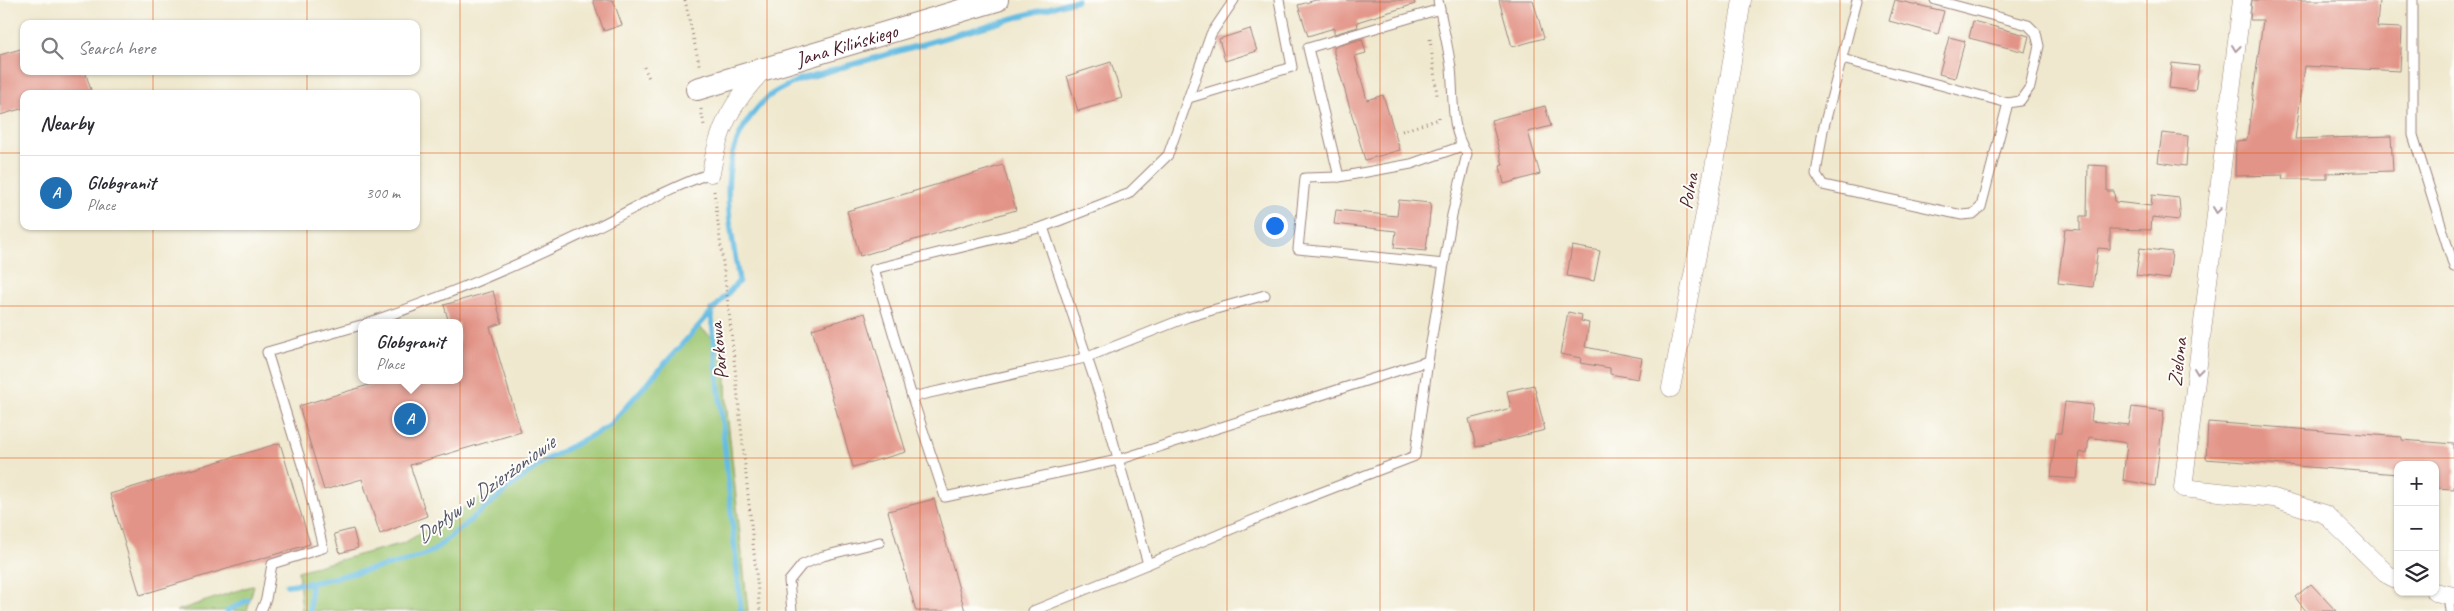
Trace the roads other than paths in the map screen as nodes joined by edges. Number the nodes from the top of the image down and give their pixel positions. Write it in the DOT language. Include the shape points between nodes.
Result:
graph roads {
  1 [pos="997,0"];
  2 [pos="1234,0"];
  3 [pos="1279,0"];
  4 [pos="1742,0"];
  5 [pos="1857,0"];
  6 [pos="1935,0"];
  7 [pos="2242,0"];
  8 [pos="2413,0"];
  9 [pos="1439,5"];
  10 [pos="1842,59"];
  11 [pos="764,69"];
  12 [pos="701,88"];
  13 [pos="1188,98"];
  14 [pos="2008,104"];
  15 [pos="1462,146"];
  16 [pos="711,173"];
  17 [pos="1339,177"];
  18 [pos="1043,227"];
  19 [pos="1444,264"];
  20 [pos="2454,267"];
  21 [pos="1265,295"];
  22 [pos="377,319"];
  23 [pos="358,326"];
  24 [pos="1086,358"];
  25 [pos="1428,361"];
  26 [pos="1671,388"];
  27 [pos="912,397"];
  28 [pos="1118,460"];
  29 [pos="880,542"];
  30 [pos="1148,564"];
  31 [pos="2394,578"];
  32 [pos="261,611"];
  33 [pos="792,611"];
  34 [pos="1034,611"];
  1 -- 11 [label="street, Jana Kilińskiego"];
  2 -- 13 [label="lane" via="1211,34"];
  3 -- 13 [label="lane" via="1292,67"];
  4 -- 26 [label="street, Polna" via="1718,147"];
  5 -- 10 [label="lane"];
  6 -- 14 [label="lane" via="2028,25 2036,33 2039,46 2030,87 2020,100"];
  7 -- 31 [label="street, Zielona, one-way" via="2183,488 2274,498 2325,514"];
  8 -- 20 [label="lane" via="2413,135"];
  9 -- 15 [label="lane" via="1451,68 1455,128"];
  9 -- 17 [label="lane" via="1423,13 1308,48"];
  10 -- 14 [label="lane"];
  10 -- 14 [label="lane" via="1823,130 1816,174 1822,184 1962,215 1973,214 1981,207"];
  11 -- 12 [label="street, Jana Kilińskiego"];
  11 -- 16 [label="street" via="731,108 715,145"];
  13 -- 18 [label="lane" via="1168,155 1128,194"];
  15 -- 17 [label="lane" via="1411,164"];
  15 -- 19 [label="lane" via="1467,154"];
  16 -- 22 [label="lane" via="510,266"];
  17 -- 19 [label="lane" via="1305,178 1298,249"];
  18 -- 24 [label="lane"];
  18 -- 27 [label="lane" via="874,269"];
  19 -- 25 [label="lane"];
  21 -- 24 [label="lane" via="1188,317"];
  23 -- 32 [label="lane" via="267,352 307,481 323,548 272,564"];
  24 -- 27 [label="lane"];
  24 -- 28 [label="lane"];
  25 -- 28 [label="lane"];
  25 -- 30 [label="lane" via="1415,456"];
  27 -- 28 [label="lane" via="945,497"];
  28 -- 30 [label="lane"];
  29 -- 33 [label="lane" via="802,565 789,581"];
  30 -- 34 [label="lane"];
}
